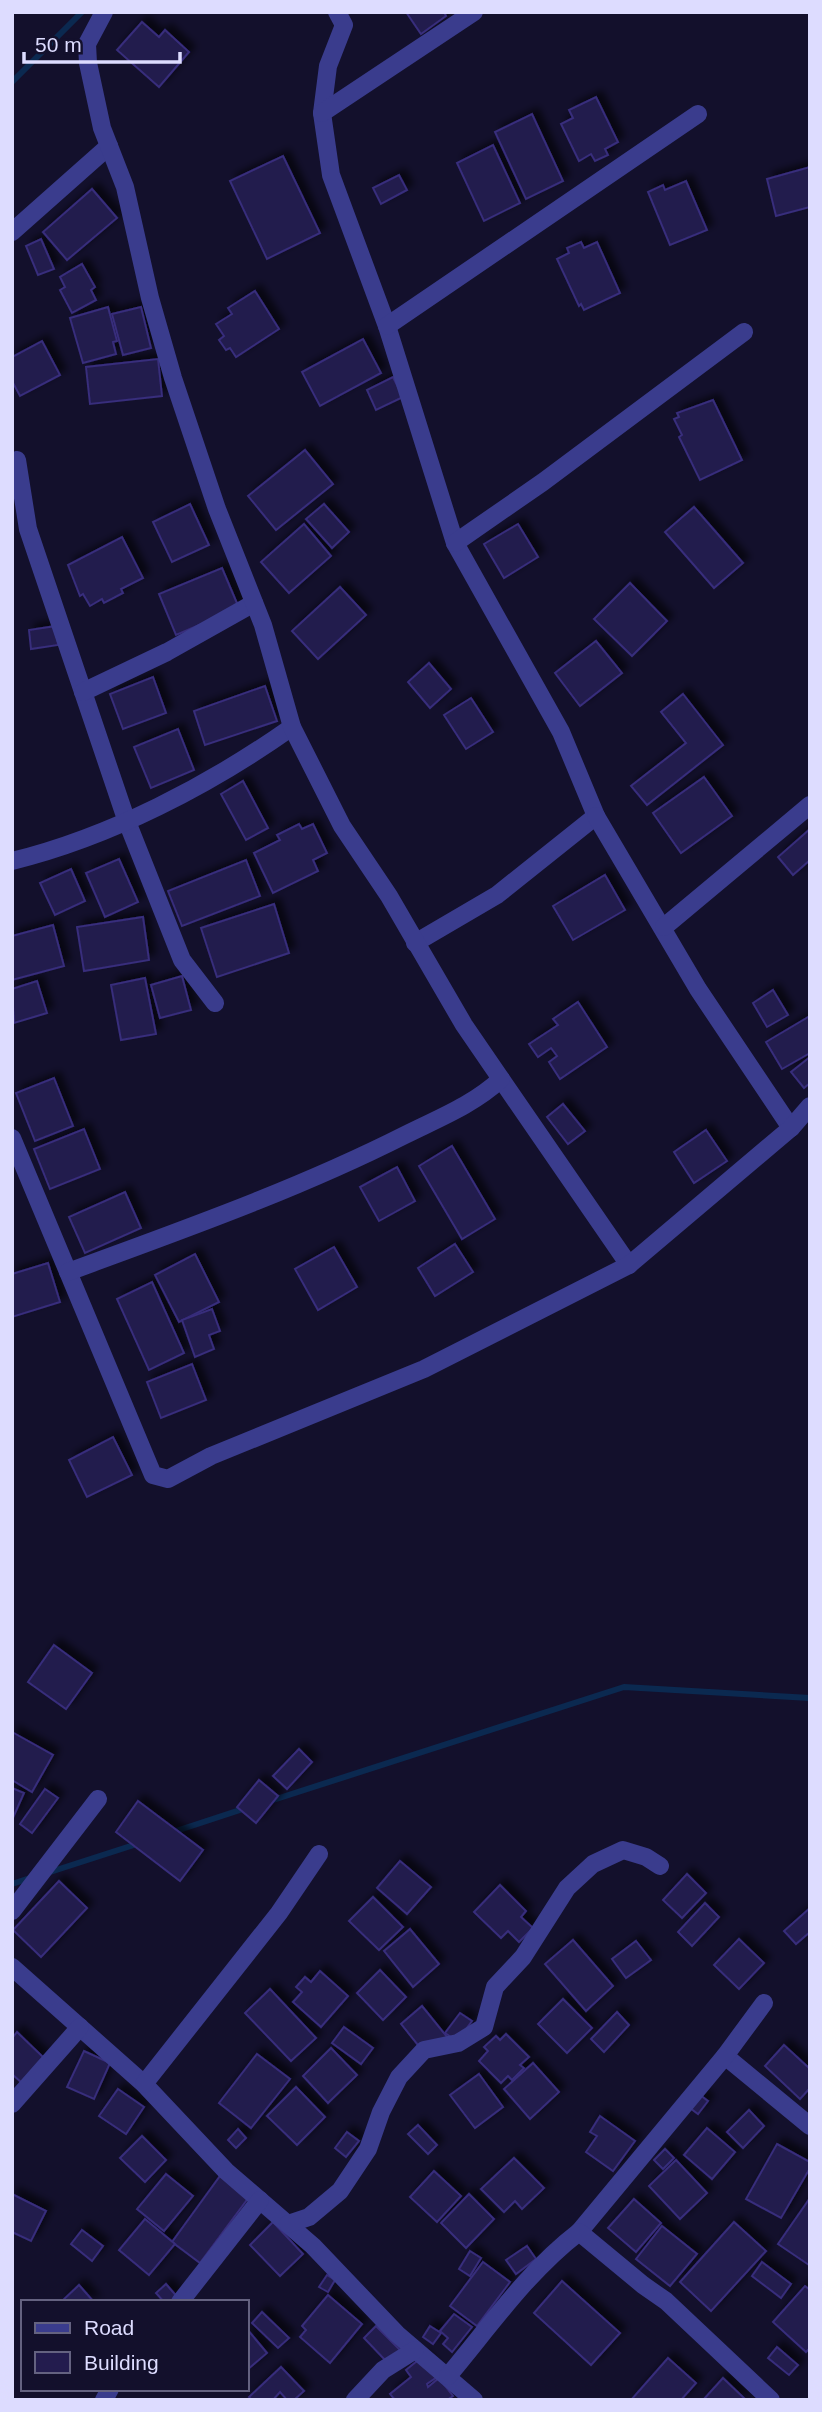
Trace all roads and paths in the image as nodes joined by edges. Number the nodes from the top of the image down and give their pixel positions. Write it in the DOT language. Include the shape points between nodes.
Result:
graph roads {
  1 [pos="104,12"];
  2 [pos="337,12"];
  3 [pos="474,12"];
  4 [pos="323,113"];
  5 [pos="698,114"];
  6 [pos="109,146"];
  7 [pos="12,232"];
  8 [pos="387,326"];
  9 [pos="744,332"];
  10 [pos="17,460"];
  11 [pos="20,527"];
  12 [pos="455,543"];
  13 [pos="254,603"];
  14 [pos="83,692"];
  15 [pos="292,727"];
  16 [pos="810,805"];
  17 [pos="596,816"];
  18 [pos="126,819"];
  19 [pos="12,861"];
  20 [pos="664,927"];
  21 [pos="415,943"];
  22 [pos="215,1003"];
  23 [pos="501,1079"];
  24 [pos="810,1105"];
  25 [pos="791,1128"];
  26 [pos="12,1138"];
  27 [pos="629,1265"];
  28 [pos="68,1272"];
  29 [pos="98,1799"];
  30 [pos="319,1854"];
  31 [pos="660,1866"];
  32 [pos="12,1911"];
  33 [pos="12,1967"];
  34 [pos="764,2003"];
  35 [pos="80,2027"];
  36 [pos="725,2056"];
  37 [pos="144,2084"];
  38 [pos="12,2104"];
  39 [pos="810,2126"];
  40 [pos="260,2200"];
  41 [pos="288,2224"];
  42 [pos="579,2232"];
  43 [pos="182,2300"];
  44 [pos="415,2350"];
  45 [pos="448,2376"];
  46 [pos="355,2400"];
  47 [pos="474,2400"];
  48 [pos="771,2400"];
  1 -- 6 [label="street" via="87,44"];
  2 -- 4 [label="street" via="344,25 328,66"];
  3 -- 4 [label="street"];
  4 -- 8 [label="street" via="331,174"];
  5 -- 8 [label="street"];
  6 -- 7 [label="street"];
  6 -- 13 [label="street" via="125,187 173,378"];
  8 -- 12 [label="street"];
  9 -- 12 [label="street"];
  10 -- 11 [label="street"];
  11 -- 14 [label="street"];
  12 -- 17 [label="street" via="561,732"];
  13 -- 14 [label="street"];
  13 -- 15 [label="street"];
  14 -- 18 [label="street"];
  15 -- 18 [label="street" via="213,780"];
  15 -- 21 [label="street" via="342,826"];
  16 -- 20 [label="street"];
  17 -- 20 [label="street"];
  17 -- 21 [label="street" via="497,895"];
  18 -- 19 [label="street" via="88,837"];
  18 -- 22 [label="street" via="182,960"];
  20 -- 25 [label="street" via="698,989"];
  21 -- 23 [label="street"];
  23 -- 27 [label="street"];
  23 -- 28 [label="street" via="458,1110 290,1189"];
  24 -- 25 [label="street"];
  25 -- 27 [label="street"];
  26 -- 28 [label="street"];
  27 -- 28 [label="street" via="425,1369 211,1455 168,1479 153,1475"];
  29 -- 32 [label="street"];
  30 -- 37 [label="street" via="272,1922"];
  31 -- 41 [label="street" via="623,1850 593,1864 566,1888 523,1956 495,1987 484,2027 458,2043 424,2050 399,2077 368,2148 340,2190 309,2217"];
  33 -- 35 [label="street"];
  34 -- 36 [label="street"];
  35 -- 37 [label="street"];
  35 -- 38 [label="street"];
  36 -- 39 [label="street"];
  36 -- 42 [label="street"];
  37 -- 40 [label="street" via="226,2171"];
  40 -- 41 [label="street"];
  40 -- 43 [label="street"];
  41 -- 44 [label="street"];
  42 -- 45 [label="street" via="551,2253"];
  42 -- 48 [label="street" via="666,2301"];
  44 -- 45 [label="street"];
  44 -- 46 [label="street" via="383,2370"];
  45 -- 47 [label="street"];
}
